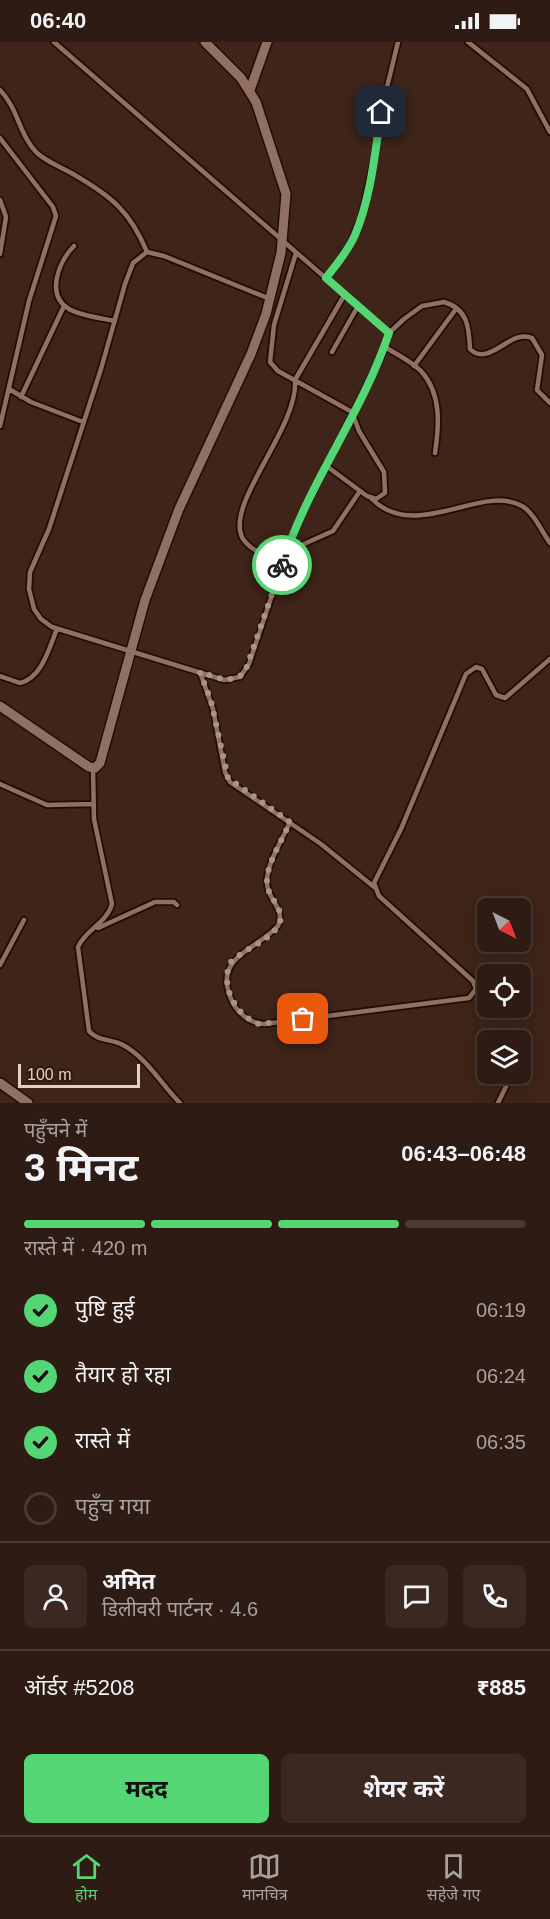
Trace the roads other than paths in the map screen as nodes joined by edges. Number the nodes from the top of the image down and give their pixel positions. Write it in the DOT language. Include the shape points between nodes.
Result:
graph roads {
  1 [pos="54,42"];
  2 [pos="205,42"];
  3 [pos="267,42"];
  4 [pos="398,42"];
  5 [pos="468,42"];
  6 [pos="0,90"];
  7 [pos="250,90"];
  8 [pos="550,132"];
  9 [pos="0,138"];
  10 [pos="0,200"];
  11 [pos="281,241"];
  12 [pos="74,246"];
  13 [pos="147,252"];
  14 [pos="296,253"];
  15 [pos="0,254"];
  16 [pos="326,278"];
  17 [pos="345,294"];
  18 [pos="270,299"];
  19 [pos="64,306"];
  20 [pos="358,306"];
  21 [pos="456,309"];
  22 [pos="115,321"];
  23 [pos="389,333"];
  24 [pos="385,347"];
  25 [pos="332,352"];
  26 [pos="414,366"];
  27 [pos="295,380"];
  28 [pos="9,389"];
  29 [pos="21,397"];
  30 [pos="550,403"];
  31 [pos="352,412"];
  32 [pos="82,422"];
  33 [pos="0,426"];
  34 [pos="435,453"];
  35 [pos="325,465"];
  36 [pos="360,491"];
  37 [pos="372,499"];
  38 [pos="550,543"];
  39 [pos="286,552"];
  40 [pos="283,562"];
  41 [pos="57,629"];
  42 [pos="130,650"];
  43 [pos="550,659"];
  44 [pos="200,672"];
  45 [pos="0,676"];
  46 [pos="0,706"];
  47 [pos="93,768"];
  48 [pos="0,784"];
  49 [pos="93,804"];
  50 [pos="290,822"];
  51 [pos="374,886"];
  52 [pos="177,905"];
  53 [pos="24,920"];
  54 [pos="95,928"];
  55 [pos="0,965"];
  56 [pos="0,1083"];
  57 [pos="507,1084"];
  58 [pos="28,1103"];
  59 [pos="180,1103"];
  60 [pos="498,1103"];
  1 -- 11 [label="lane"];
  2 -- 7 [label="street"];
  3 -- 7 [label="street"];
  4 -- 16 [label="lane" via="361,218 349,246"];
  5 -- 8 [label="lane" via="527,89"];
  6 -- 13 [label="lane" via="12,103 30,145 46,160 123,209"];
  7 -- 11 [label="street" via="286,194"];
  9 -- 28 [label="lane" via="56,216 29,301"];
  10 -- 15 [label="lane" via="6,217"];
  11 -- 14 [label="lane"];
  11 -- 18 [label="street"];
  12 -- 19 [label="lane" via="56,281"];
  13 -- 18 [label="lane"];
  13 -- 22 [label="lane" via="137,258 131,269"];
  14 -- 16 [label="lane"];
  14 -- 27 [label="lane" via="274,325 269,358 274,368"];
  16 -- 17 [label="lane"];
  17 -- 20 [label="lane"];
  17 -- 27 [label="lane"];
  18 -- 42 [label="street" via="251,354 179,509"];
  19 -- 22 [label="lane"];
  19 -- 29 [label="lane"];
  20 -- 23 [label="lane"];
  20 -- 25 [label="lane"];
  21 -- 23 [label="lane" via="444,302 433,302 414,311"];
  21 -- 26 [label="lane"];
  21 -- 30 [label="lane" via="468,320 470,349 474,353 488,353 521,337 530,336 536,341 542,355 537,390"];
  22 -- 32 [label="lane"];
  23 -- 24 [label="lane"];
  24 -- 26 [label="lane"];
  24 -- 31 [label="lane"];
  26 -- 34 [label="lane" via="424,376 439,414"];
  27 -- 31 [label="lane"];
  27 -- 40 [label="lane" via="288,420 240,515 241,534 248,544"];
  28 -- 29 [label="lane"];
  28 -- 33 [label="lane"];
  29 -- 32 [label="lane"];
  31 -- 35 [label="lane"];
  31 -- 37 [label="lane" via="386,478 385,493"];
  32 -- 41 [label="lane" via="49,529 28,579 34,609 44,622"];
  35 -- 36 [label="lane"];
  35 -- 39 [label="lane"];
  36 -- 37 [label="lane"];
  36 -- 39 [label="lane" via="333,531"];
  37 -- 38 [label="lane" via="386,510 413,516 489,503 515,504 525,508"];
  39 -- 40 [label="lane"];
  40 -- 44 [label="lane" via="245,672 224,680"];
  41 -- 42 [label="lane"];
  41 -- 45 [label="lane" via="43,662 30,679 20,683"];
  42 -- 44 [label="lane"];
  42 -- 47 [label="street" via="104,753"];
  43 -- 51 [label="lane" via="505,698 496,695 482,669 476,667 466,674"];
  44 -- 50 [label="lane" via="211,701 228,778"];
  46 -- 47 [label="street"];
  47 -- 49 [label="lane"];
  48 -- 49 [label="lane" via="47,805"];
  49 -- 54 [label="lane" via="112,904"];
  50 -- 51 [label="lane"];
  50 -- 51 [label="lane" via="267,877 280,921 275,930 228,968 233,1002 254,1023 459,1001 472,996 476,989 473,981 380,896"];
  52 -- 54 [label="lane" via="158,901"];
  53 -- 55 [label="lane"];
  54 -- 59 [label="lane" via="81,940 77,952 89,1031 136,1053"];
  56 -- 58 [label="street"];
  57 -- 60 [label="lane"];
}
